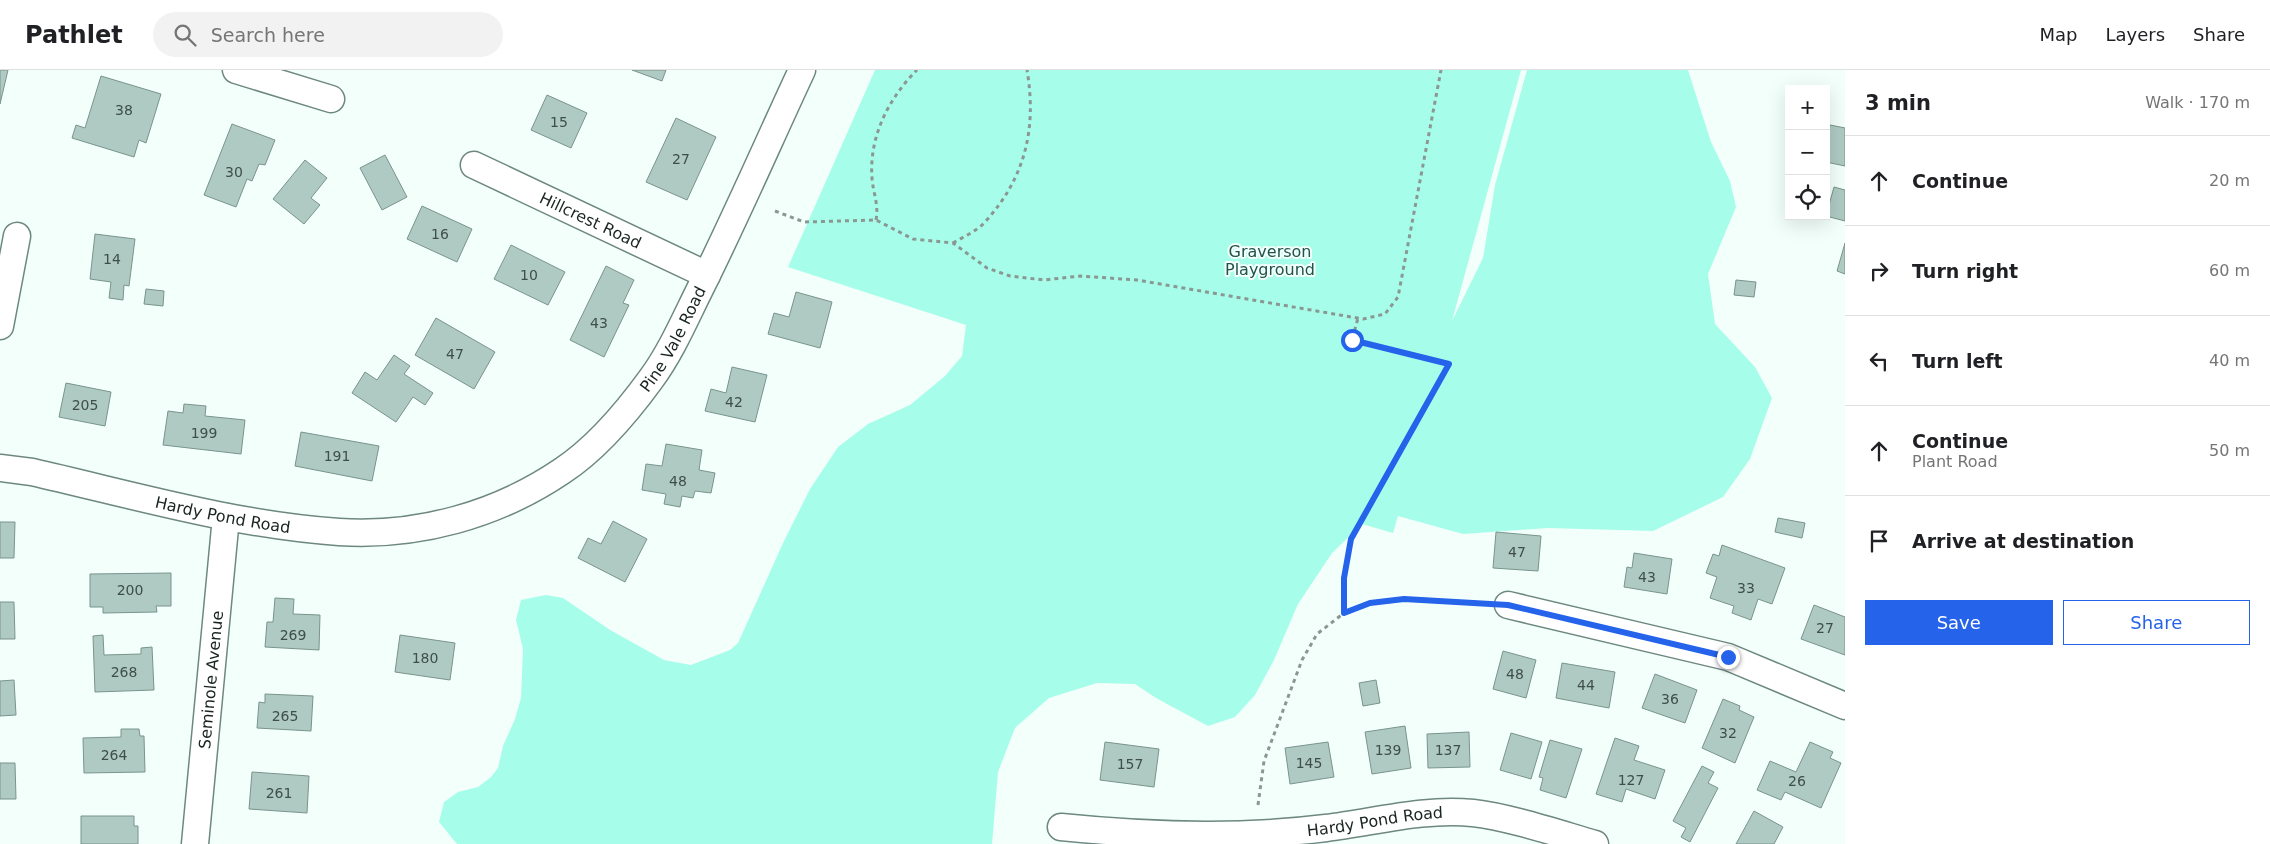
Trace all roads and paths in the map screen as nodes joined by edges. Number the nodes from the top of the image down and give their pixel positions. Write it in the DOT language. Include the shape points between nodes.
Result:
graph roads {
  1 [pos="236,70"];
  2 [pos="802,70"];
  3 [pos="917,70"];
  4 [pos="1027,70"];
  5 [pos="1441,70"];
  6 [pos="331,99"];
  7 [pos="474,165"];
  8 [pos="775,211"];
  9 [pos="876,220"];
  10 [pos="17,236"];
  11 [pos="953,243"];
  12 [pos="707,275"];
  13 [pos="1358,318"];
  14 [pos="0,326"];
  15 [pos="0,468"];
  16 [pos="226,516"];
  17 [pos="448,523"];
  18 [pos="1508,605"];
  19 [pos="1344,613"];
  20 [pos="1845,706"];
  21 [pos="1061,827"];
  22 [pos="1258,833"];
  23 [pos="195,844"];
  24 [pos="1595,844"];
  1 -- 6 [label="street"];
  2 -- 12 [label="street, Pine Vale Road"];
  3 -- 9 [label="path" via="894,96 881,120 872,157 872,180 878,207"];
  4 -- 11 [label="path" via="1030,124 1017,178 984,224"];
  5 -- 13 [label="path" via="1398,297 1385,314"];
  7 -- 12 [label="street, Hillcrest Road"];
  8 -- 9 [label="path" via="804,222"];
  9 -- 11 [label="path" via="913,238"];
  10 -- 14 [label="street"];
  11 -- 13 [label="path" via="987,268 1010,276 1044,280 1080,276 1137,280"];
  12 -- 17 [label="street, Pine Vale Road" via="652,377 592,447 534,487 493,507"];
  13 -- 19 [label="path" via="1352,340 1449,364 1351,539 1344,578"];
  15 -- 16 [label="street, Hardy Pond Road" via="32,472"];
  16 -- 17 [label="street, Hardy Pond Road" via="341,532 398,531"];
  16 -- 23 [label="street, Seminole Avenue"];
  18 -- 19 [label="path" via="1404,599 1370,603"];
  18 -- 20 [label="street" via="1728,657"];
  19 -- 22 [label="path" via="1317,634 1302,660 1264,761"];
  21 -- 22 [label="street, Hardy Pond Road" via="1134,835"];
  22 -- 24 [label="street, Hardy Pond Road" via="1326,828 1409,814 1474,813"];
}
